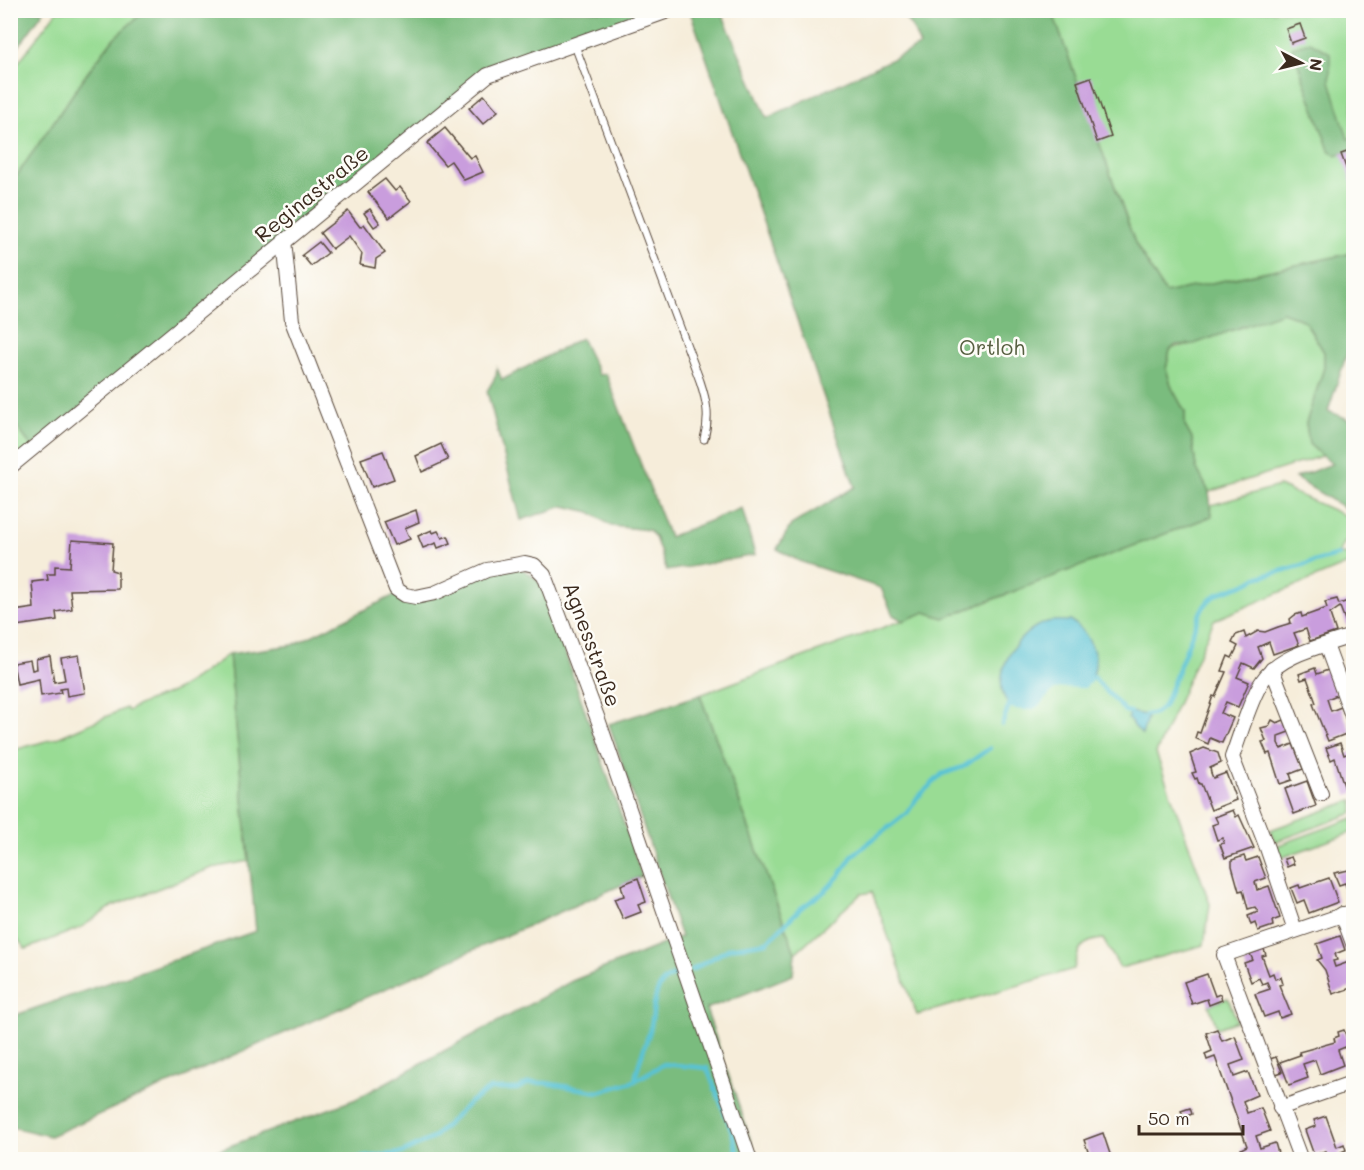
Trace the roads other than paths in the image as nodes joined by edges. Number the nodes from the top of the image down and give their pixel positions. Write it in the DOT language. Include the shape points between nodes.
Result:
graph roads {
  1 [pos="671,10"];
  2 [pos="574,43"];
  3 [pos="284,240"];
  4 [pos="704,438"];
  5 [pos="10,467"];
  6 [pos="1353,635"];
  7 [pos="1326,645"];
  8 [pos="1272,669"];
  9 [pos="1353,721"];
  10 [pos="1321,794"];
  11 [pos="1348,913"];
  12 [pos="1295,930"];
  13 [pos="1353,946"];
  14 [pos="1353,1082"];
  15 [pos="1280,1108"];
  16 [pos="750,1160"];
  17 [pos="1300,1160"];
  1 -- 2 [label="street, Reginastraße"];
  2 -- 3 [label="street, Reginastraße" via="488,75"];
  2 -- 4 [label="lane" via="700,381 708,413"];
  3 -- 5 [label="street, Reginastraße"];
  3 -- 16 [label="street, Agnesstraße" via="292,321 396,588 416,597 435,593 487,570 525,563 534,565 544,575 599,722"];
  6 -- 7 [label="street"];
  7 -- 8 [label="street" via="1287,659"];
  7 -- 9 [label="street"];
  8 -- 10 [label="street"];
  8 -- 12 [label="street" via="1262,681 1232,757"];
  11 -- 12 [label="street"];
  11 -- 13 [label="street"];
  12 -- 15 [label="street" via="1224,955"];
  14 -- 15 [label="street"];
  15 -- 17 [label="street"];
}
